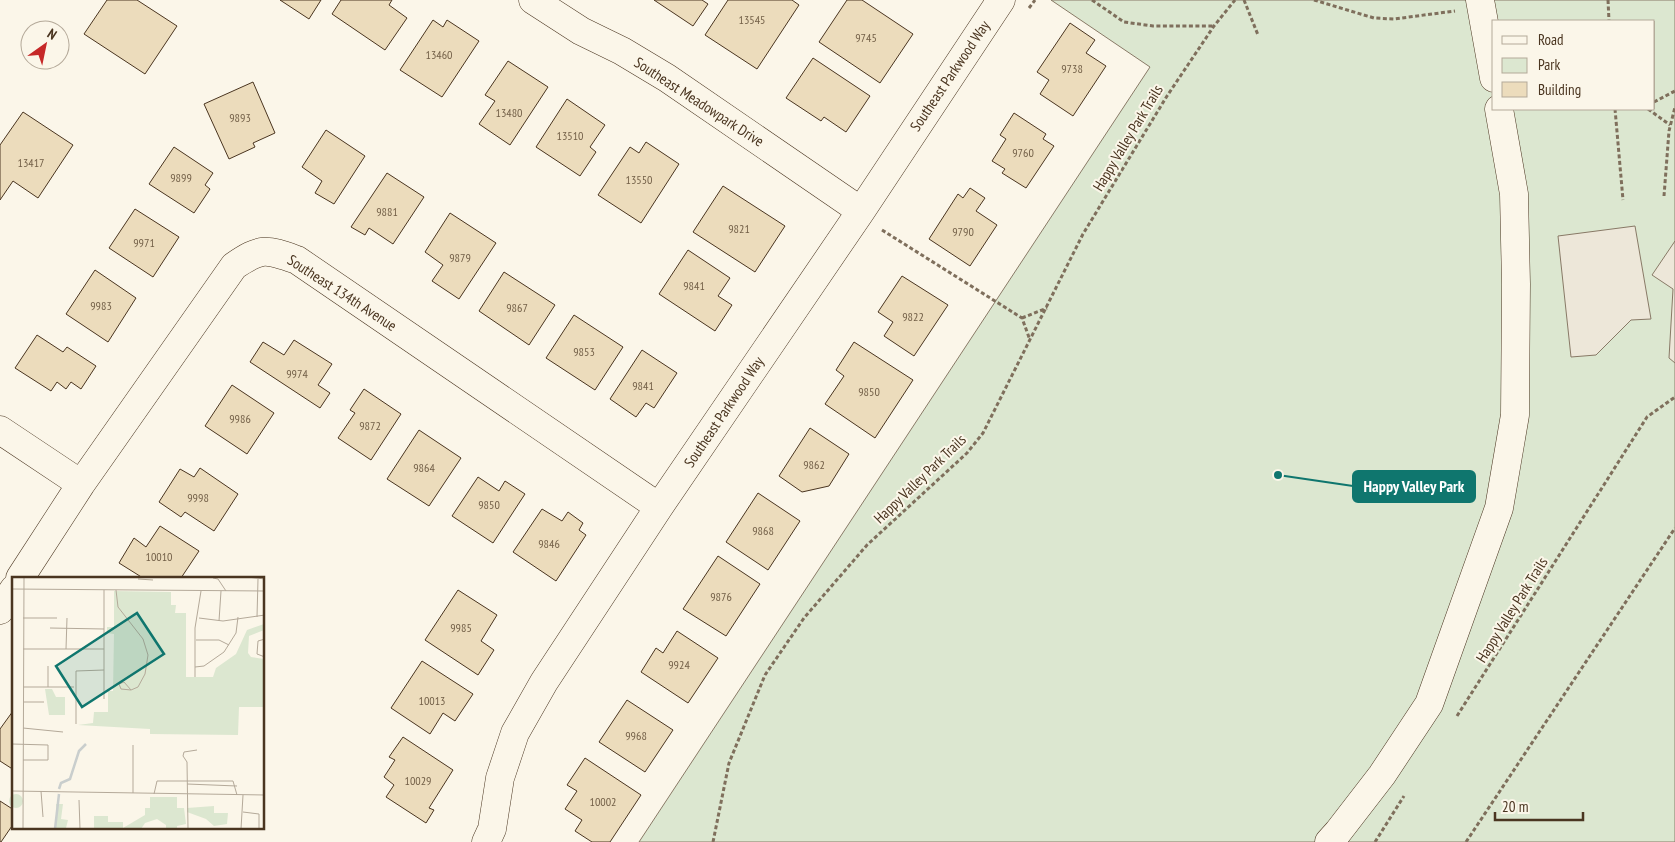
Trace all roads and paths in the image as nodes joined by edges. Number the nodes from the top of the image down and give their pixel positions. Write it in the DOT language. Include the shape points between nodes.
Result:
graph roads {
  1 [pos="533,0"];
  2 [pos="1001,0"];
  3 [pos="1092,0"];
  4 [pos="1234,0"];
  5 [pos="1244,0"];
  6 [pos="1314,0"];
  7 [pos="1608,0"];
  8 [pos="1481,3"];
  9 [pos="1609,20"];
  10 [pos="1214,26"];
  11 [pos="1258,35"];
  12 [pos="1492,66"];
  13 [pos="1675,91"];
  14 [pos="1655,101"];
  15 [pos="1675,107"];
  16 [pos="1499,110"];
  17 [pos="1615,110"];
  18 [pos="1649,110"];
  19 [pos="1670,125"];
  20 [pos="1664,196"];
  21 [pos="1623,200"];
  22 [pos="860,213"];
  23 [pos="1046,308"];
  24 [pos="1022,318"];
  25 [pos="1030,341"];
  26 [pos="1675,397"];
  27 [pos="0,430"];
  28 [pos="81,484"];
  29 [pos="659,508"];
  30 [pos="1675,528"];
  31 [pos="21,577"];
  32 [pos="12,592"];
  33 [pos="0,610"];
  34 [pos="1454,720"];
  35 [pos="1407,793"];
  36 [pos="486,842"];
  37 [pos="713,842"];
  38 [pos="1329,842"];
  39 [pos="1375,842"];
  40 [pos="1466,842"];
  1 -- 22 [label="street, Southeast Meadowpark Drive" via="581,31 667,78"];
  2 -- 22 [label="street, Southeast Parkwood Way"];
  3 -- 10 [label="path" via="1124,22 1153,26"];
  4 -- 10 [label="path, Happy Valley Park Trails"];
  5 -- 11 [label="path"];
  6 -- 8 [label="path" via="1374,18 1394,19"];
  7 -- 9 [label="path"];
  8 -- 12 [label="street"];
  10 -- 23 [label="path, Happy Valley Park Trails" via="1083,234"];
  13 -- 14 [label="path"];
  15 -- 19 [label="path"];
  16 -- 38 [label="street" via="1514,194 1516,294 1515,415 1499,508 1429,704 1382,775"];
  17 -- 21 [label="path"];
  18 -- 19 [label="path"];
  19 -- 20 [label="path"];
  22 -- 24 [label="path"];
  22 -- 29 [label="street, Southeast Parkwood Way"];
  23 -- 24 [label="path"];
  23 -- 25 [label="path, Happy Valley Park Trails"];
  24 -- 25 [label="path"];
  25 -- 37 [label="path, Happy Valley Park Trails" via="983,434 967,453 867,544 804,618 765,675 729,763"];
  26 -- 34 [label="path, Happy Valley Park Trails" via="1647,417"];
  27 -- 28 [label="street"];
  28 -- 29 [label="street, Southeast 134th Avenue" via="234,266 252,253 272,251 296,260"];
  28 -- 31 [label="street, Southeast 134th Avenue"];
  29 -- 36 [label="street, Southeast Parkwood Way" via="544,682 515,733 500,778 492,829"];
  30 -- 40 [label="path"];
  32 -- 33 [label="street"];
  35 -- 39 [label="path"];
}
